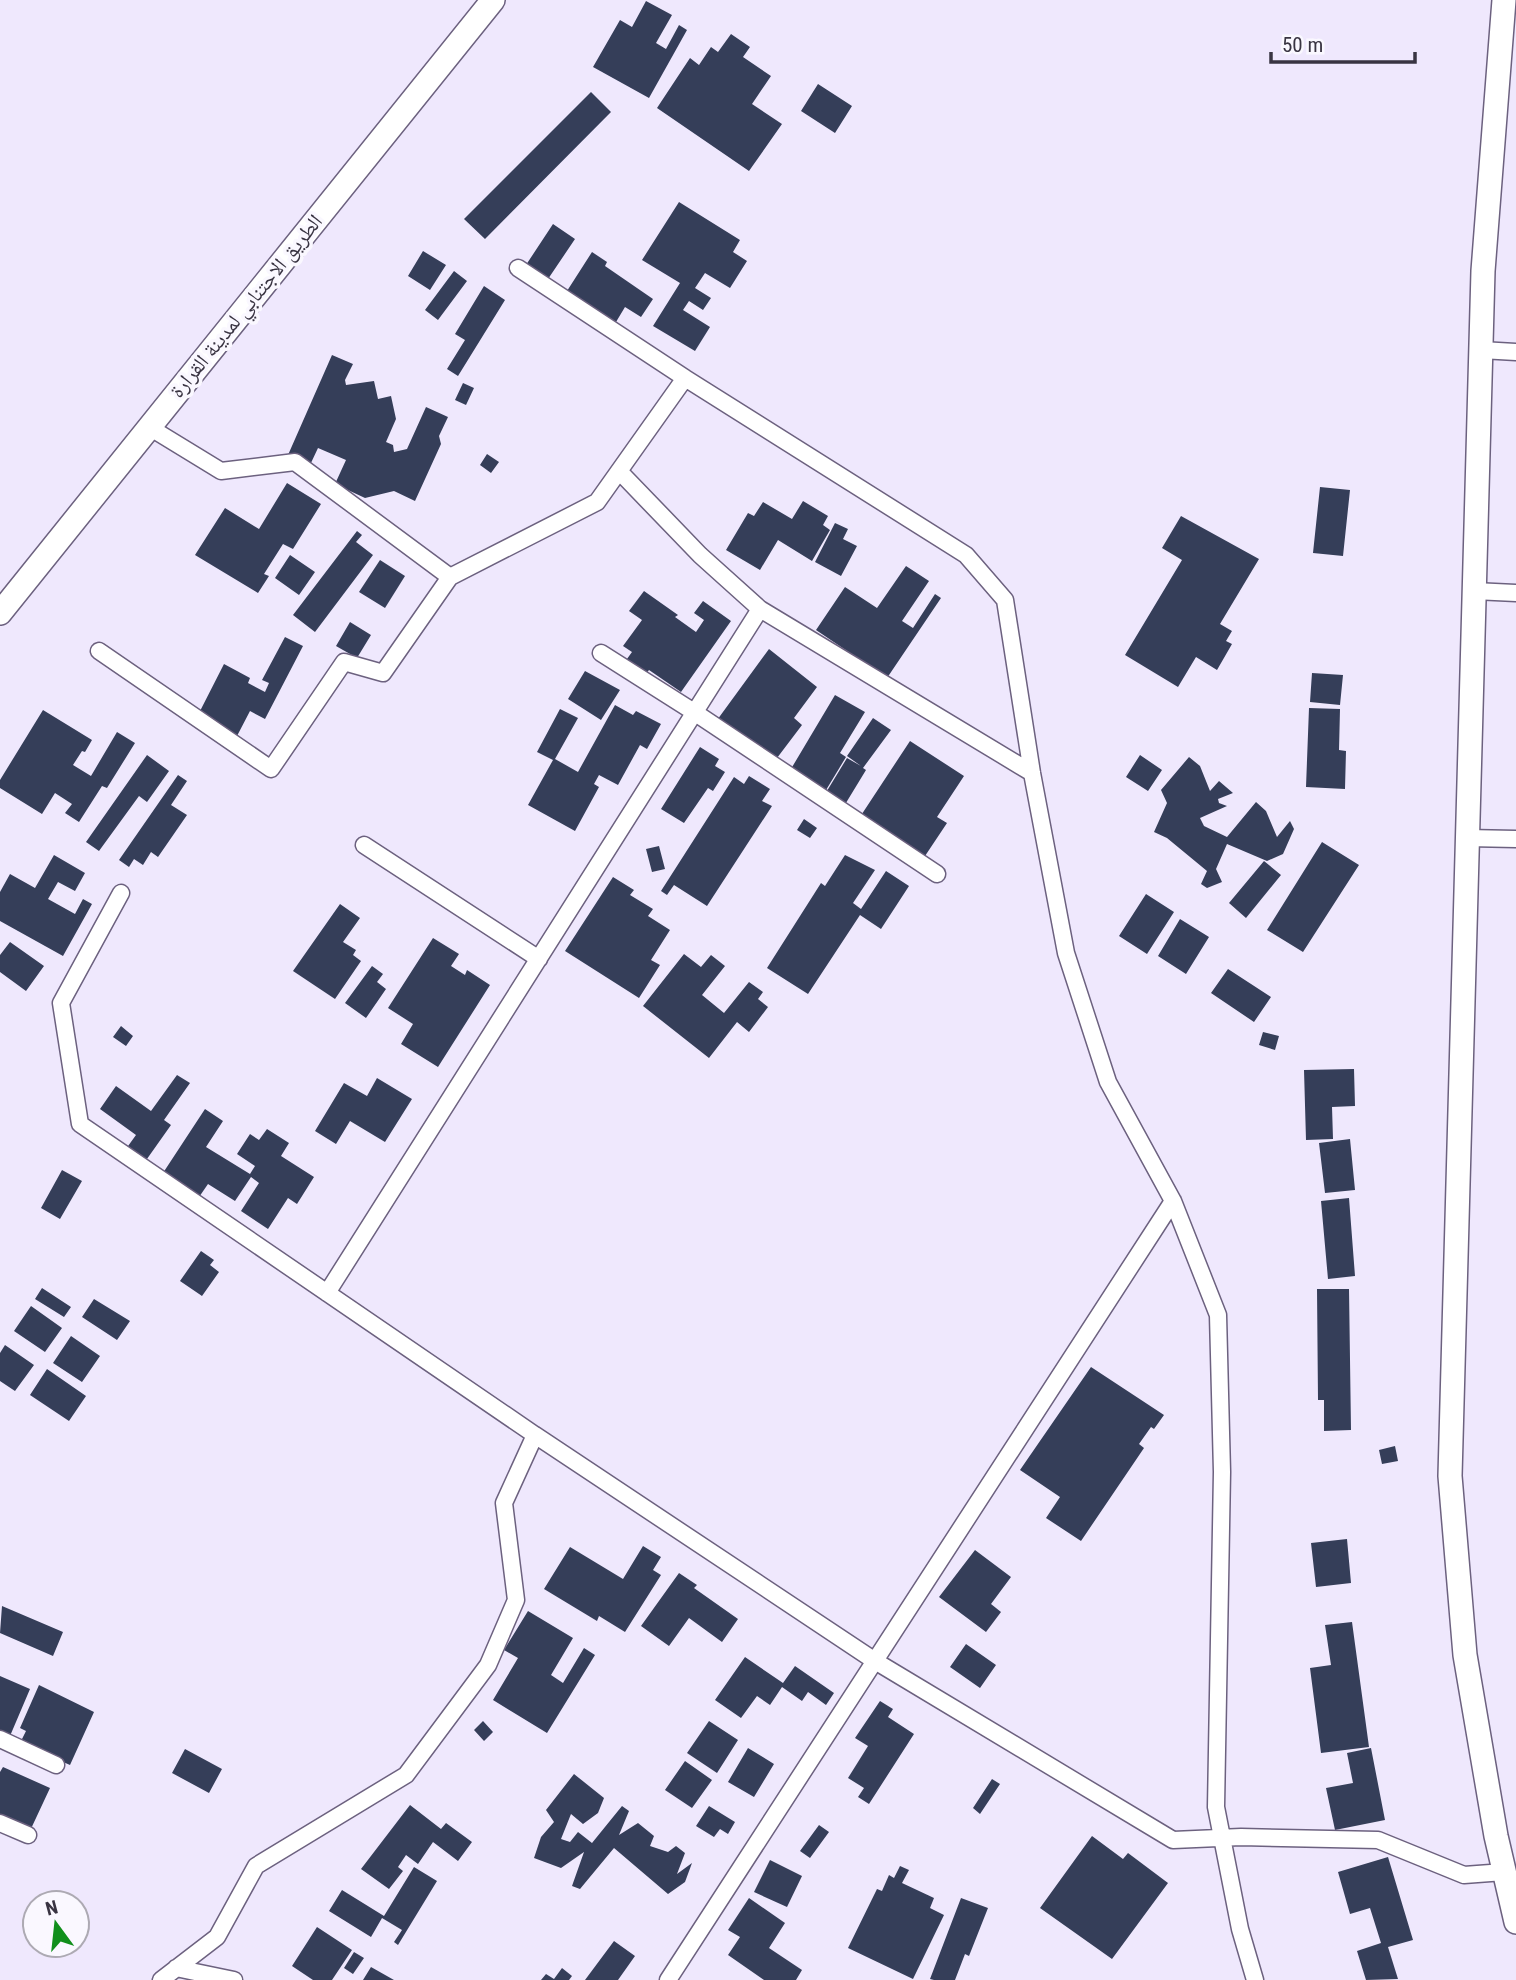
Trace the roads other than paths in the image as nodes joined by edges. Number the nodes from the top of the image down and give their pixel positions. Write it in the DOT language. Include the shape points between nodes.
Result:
graph roads {
  1 [pos="493,0"];
  2 [pos="1504,0"];
  3 [pos="518,268"];
  4 [pos="1480,350"];
  5 [pos="1516,352"];
  6 [pos="685,378"];
  7 [pos="149,427"];
  8 [pos="619,471"];
  9 [pos="450,576"];
  10 [pos="1474,591"];
  11 [pos="1516,593"];
  12 [pos="760,609"];
  13 [pos="0,613"];
  14 [pos="99,651"];
  15 [pos="601,653"];
  16 [pos="694,712"];
  17 [pos="1032,774"];
  18 [pos="1467,838"];
  19 [pos="1516,839"];
  20 [pos="364,845"];
  21 [pos="937,874"];
  22 [pos="121,893"];
  23 [pos="539,959"];
  24 [pos="1174,1201"];
  25 [pos="327,1293"];
  26 [pos="535,1435"];
  27 [pos="875,1661"];
  28 [pos="0,1739"];
  29 [pos="56,1766"];
  30 [pos="0,1823"];
  31 [pos="28,1835"];
  32 [pos="1222,1838"];
  33 [pos="1504,1872"];
  34 [pos="1516,1922"];
  35 [pos="176,1968"];
  36 [pos="161,1980"];
  37 [pos="234,1980"];
  38 [pos="668,1980"];
  39 [pos="1255,1980"];
  1 -- 7 [label="main road, الطريق الاجتنابي لمدينة القرارة"];
  2 -- 4 [label="main road"];
  3 -- 6 [label="street"];
  4 -- 5 [label="street"];
  4 -- 10 [label="main road"];
  6 -- 8 [label="street"];
  6 -- 17 [label="street" via="974,564 1005,600"];
  7 -- 9 [label="street" via="221,471 295,462"];
  7 -- 13 [label="main road, الطريق الاجتنابي لمدينة القرارة"];
  8 -- 9 [label="street" via="597,502"];
  8 -- 12 [label="street" via="699,555"];
  9 -- 14 [label="street" via="383,673 344,662 271,769"];
  10 -- 11 [label="street"];
  10 -- 18 [label="main road"];
  12 -- 16 [label="street"];
  12 -- 17 [label="street"];
  15 -- 16 [label="street"];
  16 -- 21 [label="street"];
  16 -- 23 [label="street"];
  17 -- 24 [label="street" via="1066,953 1108,1082"];
  18 -- 19 [label="street"];
  18 -- 33 [label="main road" via="1450,1476 1465,1655"];
  20 -- 23 [label="street"];
  22 -- 25 [label="street" via="61,1003 80,1124"];
  23 -- 25 [label="street"];
  24 -- 27 [label="street"];
  24 -- 32 [label="street" via="1218,1315 1222,1472 1216,1807"];
  25 -- 26 [label="street"];
  26 -- 27 [label="street"];
  26 -- 35 [label="street" via="504,1503 516,1600 488,1665 406,1775 256,1866 217,1937"];
  27 -- 32 [label="street" via="1173,1840"];
  27 -- 38 [label="street"];
  28 -- 29 [label="street"];
  30 -- 31 [label="street"];
  32 -- 33 [label="street" via="1377,1840 1464,1875"];
  32 -- 39 [label="street"];
  33 -- 34 [label="main road"];
  35 -- 36 [label="street"];
  35 -- 37 [label="street"];
}
